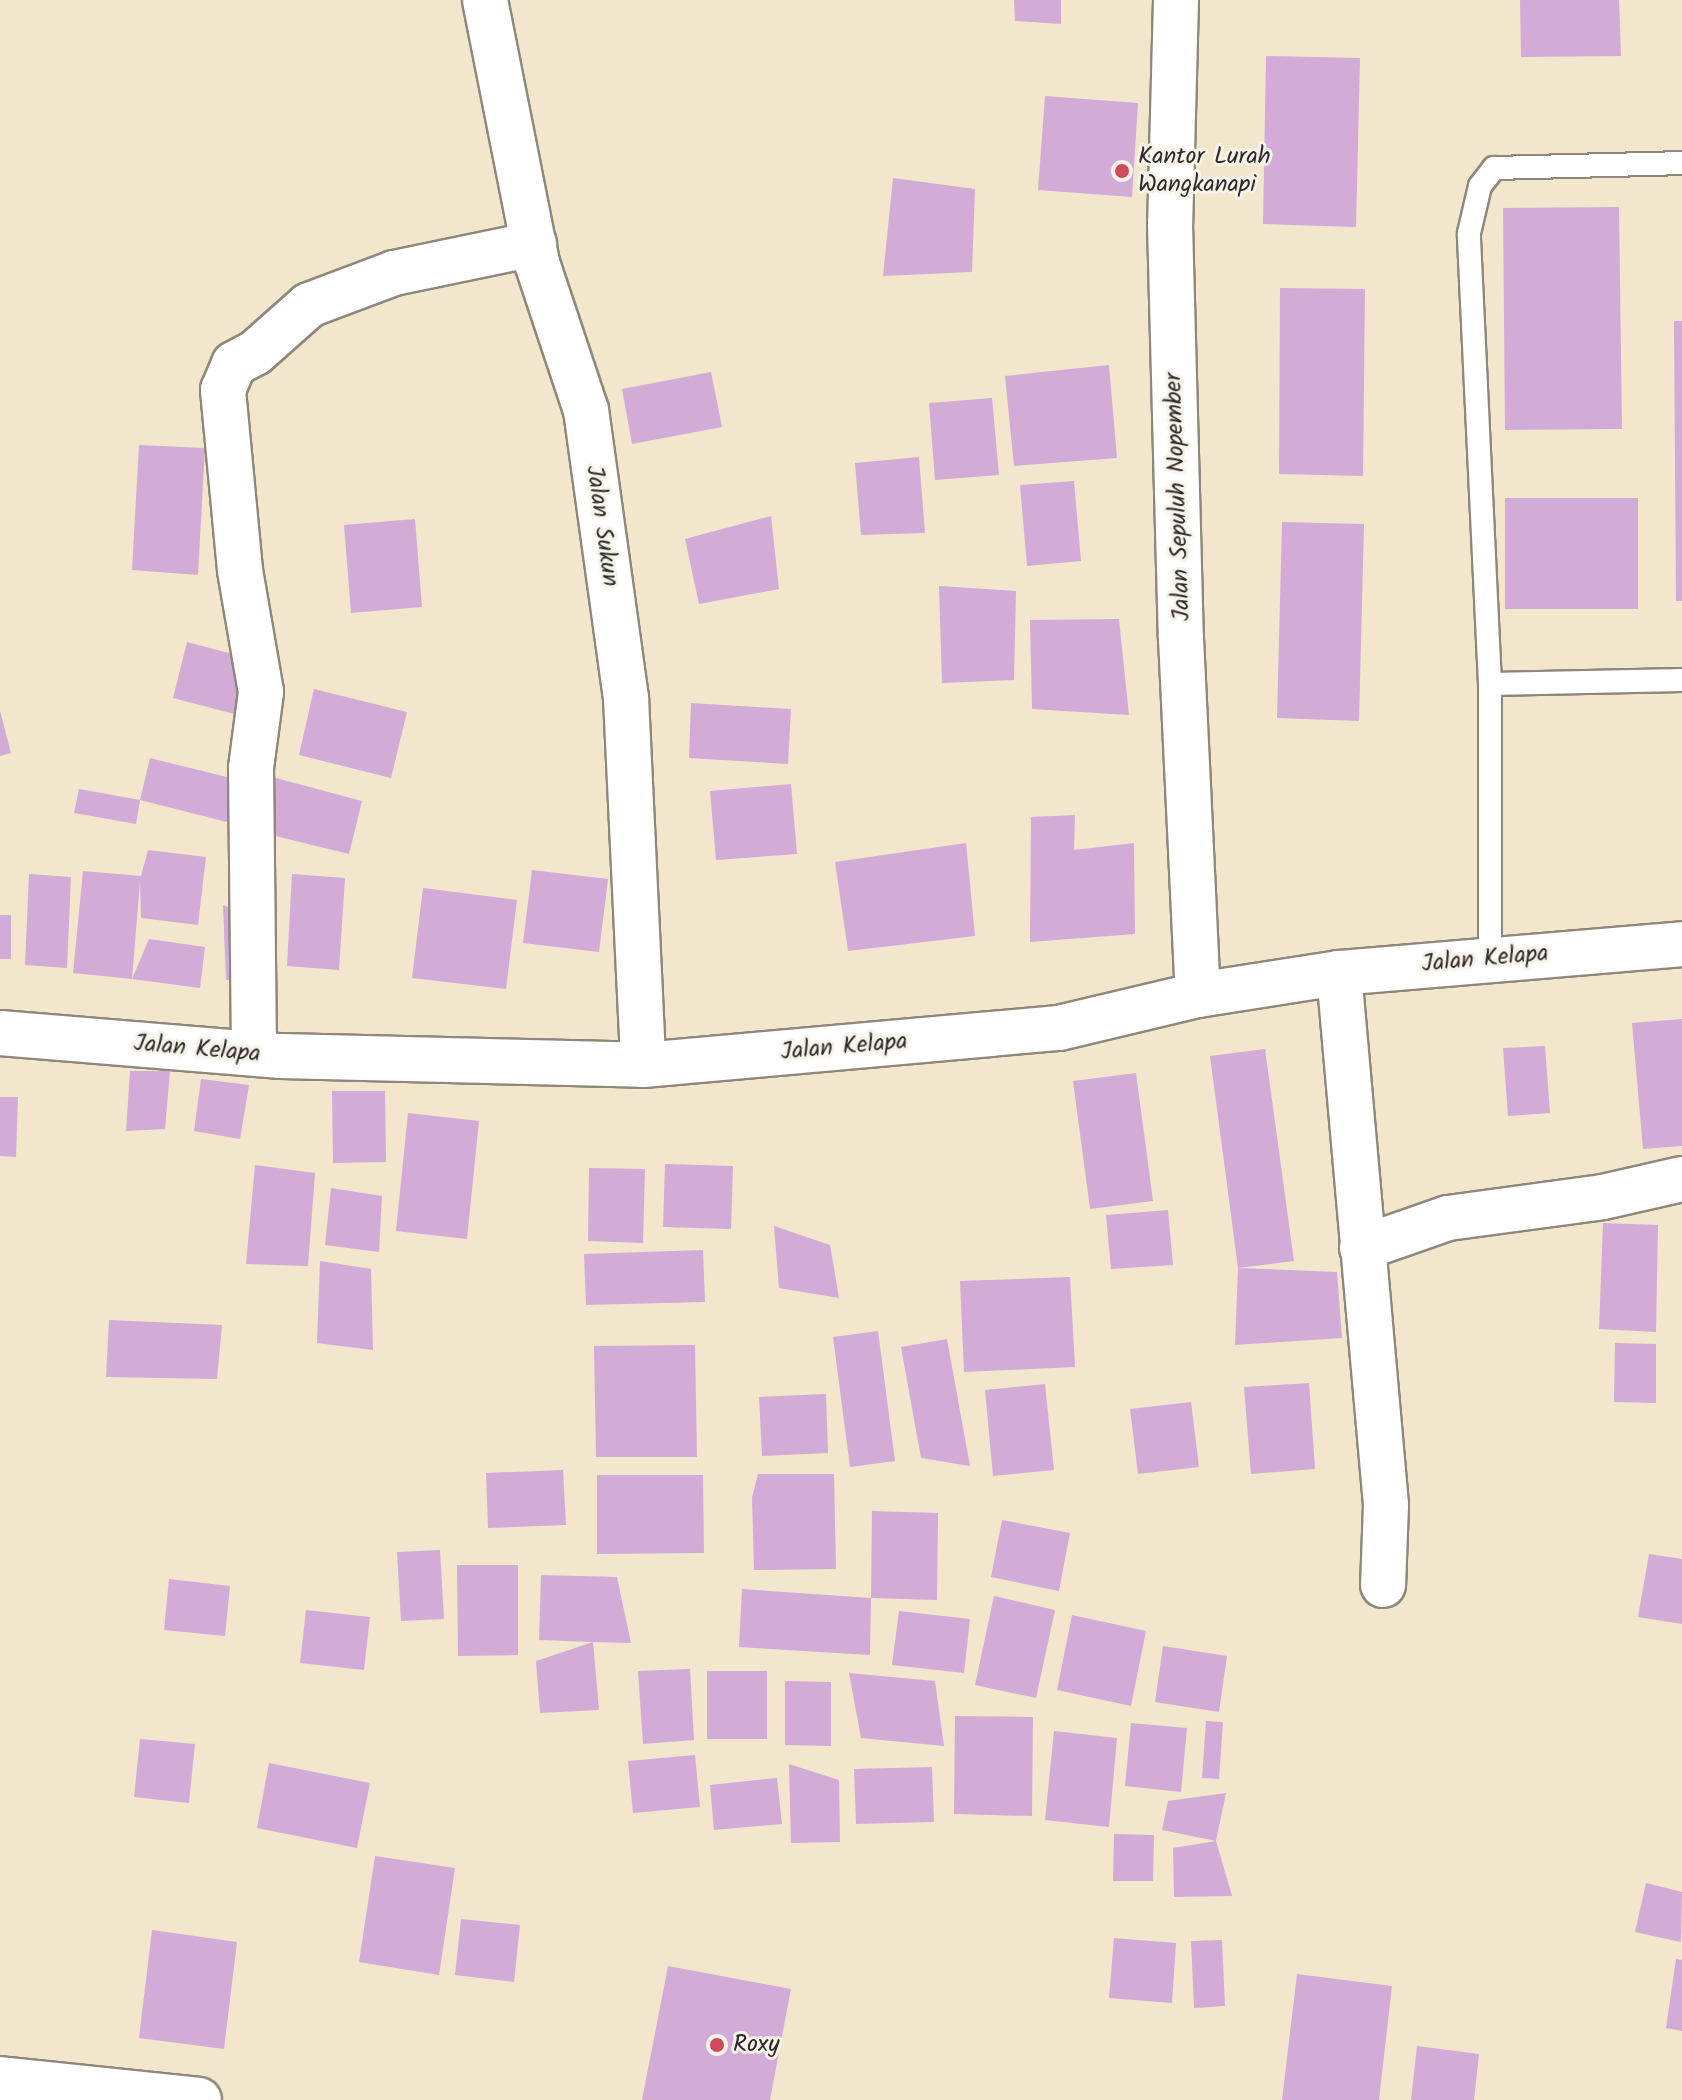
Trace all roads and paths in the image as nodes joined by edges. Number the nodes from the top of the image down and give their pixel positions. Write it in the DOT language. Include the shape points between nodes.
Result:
graph roads {
  1 [pos="485,0"];
  2 [pos="1176,0"];
  3 [pos="1682,163"];
  4 [pos="534,244"];
  5 [pos="1682,680"];
  6 [pos="1490,684"];
  7 [pos="1682,944"];
  8 [pos="1490,958"];
  9 [pos="1339,973"];
  10 [pos="1198,995"];
  11 [pos="0,1033"];
  12 [pos="254,1053"];
  13 [pos="643,1065"];
  14 [pos="1682,1179"];
  15 [pos="1362,1248"];
  16 [pos="1383,1585"];
  17 [pos="0,2079"];
  18 [pos="199,2100"];
  1 -- 4 [label="street, Jalan Sukun"];
  2 -- 10 [label="street, Jalan Sepuluh Nopember" via="1170,224 1181,638"];
  3 -- 6 [label="lane" via="1494,168 1480,186 1469,233"];
  4 -- 12 [label="street" via="394,273 309,305 255,353 234,364 223,390 240,570 261,692 251,768"];
  4 -- 13 [label="street, Jalan Sukun" via="586,410 624,682"];
  5 -- 6 [label="lane"];
  6 -- 8 [label="lane"];
  7 -- 8 [label="street, Jalan Kelapa"];
  8 -- 9 [label="street, Jalan Kelapa"];
  9 -- 10 [label="street, Jalan Kelapa"];
  9 -- 15 [label="street"];
  10 -- 13 [label="street, Jalan Kelapa" via="1059,1028"];
  11 -- 12 [label="street, Jalan Kelapa"];
  12 -- 13 [label="street, Jalan Kelapa"];
  14 -- 15 [label="street" via="1603,1197 1448,1218"];
  15 -- 16 [label="street" via="1370,1290 1386,1505"];
  17 -- 18 [label="street"];
}
